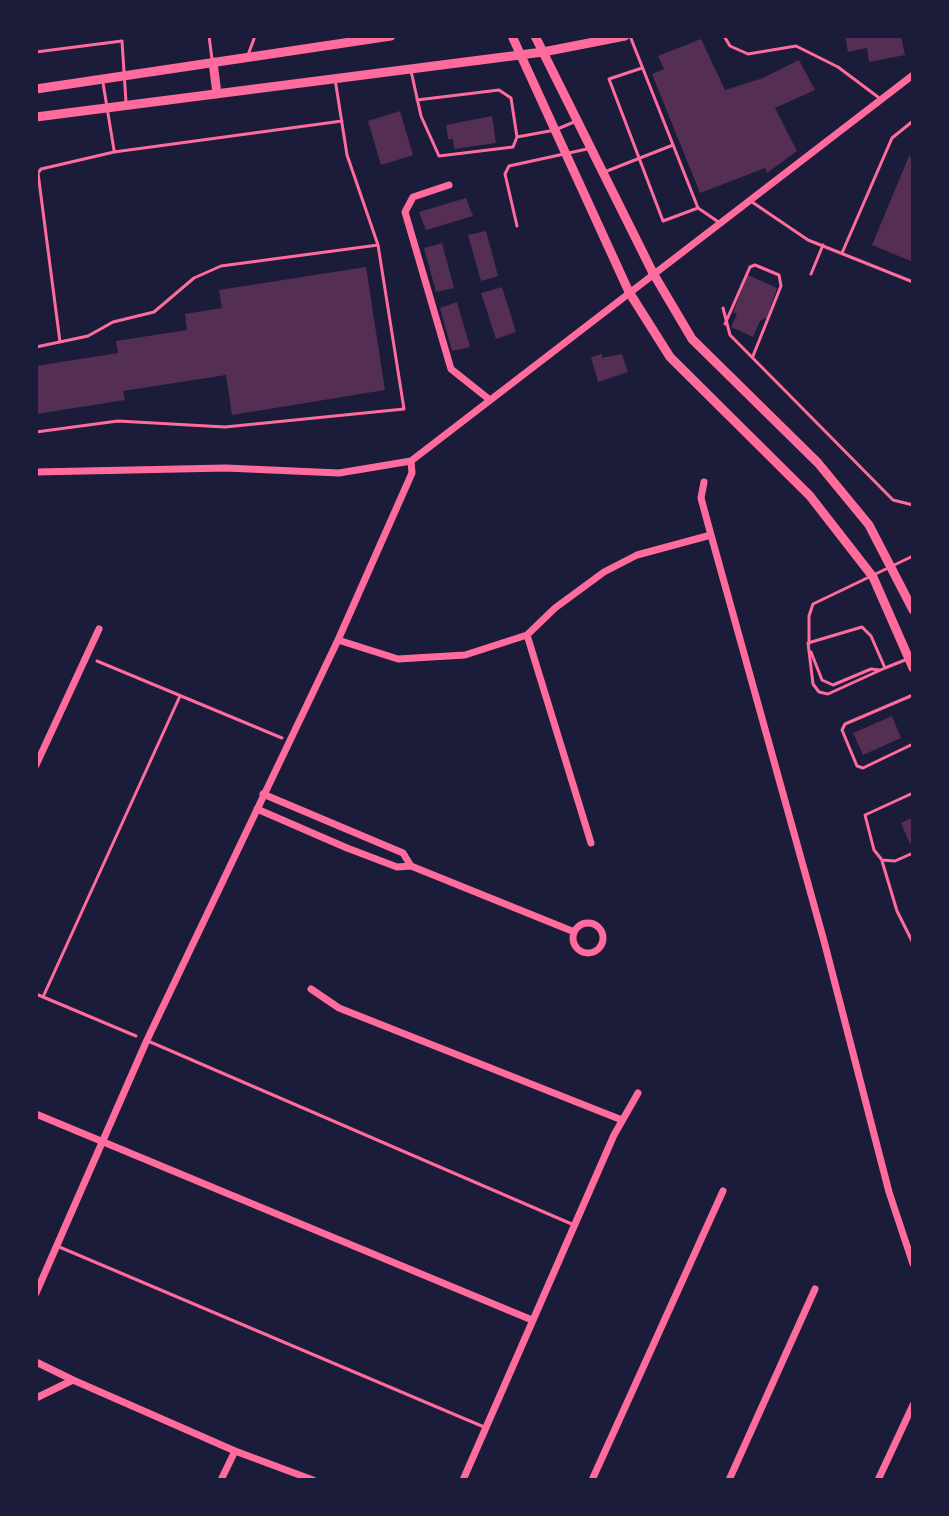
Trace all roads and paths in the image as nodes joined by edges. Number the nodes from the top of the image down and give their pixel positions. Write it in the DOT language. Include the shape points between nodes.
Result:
graph roads {
  1 [pos="209,36"];
  2 [pos="255,36"];
  3 [pos="391,36"];
  4 [pos="512,36"];
  5 [pos="535,36"];
  6 [pos="627,36"];
  7 [pos="724,36"];
  8 [pos="124,38"];
  9 [pos="342,40"];
  10 [pos="36,52"];
  11 [pos="543,52"];
  12 [pos="522,55"];
  13 [pos="247,57"];
  14 [pos="213,62"];
  15 [pos="642,68"];
  16 [pos="410,69"];
  17 [pos="913,75"];
  18 [pos="122,76"];
  19 [pos="103,79"];
  20 [pos="335,79"];
  21 [pos="36,89"];
  22 [pos="217,94"];
  23 [pos="417,100"];
  24 [pos="881,100"];
  25 [pos="126,106"];
  26 [pos="107,108"];
  27 [pos="36,117"];
  28 [pos="342,121"];
  29 [pos="578,121"];
  30 [pos="913,121"];
  31 [pos="555,130"];
  32 [pos="517,137"];
  33 [pos="673,145"];
  34 [pos="591,148"];
  35 [pos="114,152"];
  36 [pos="566,156"];
  37 [pos="639,158"];
  38 [pos="603,172"];
  39 [pos="449,185"];
  40 [pos="749,200"];
  41 [pos="698,208"];
  42 [pos="720,223"];
  43 [pos="517,226"];
  44 [pos="378,245"];
  45 [pos="823,245"];
  46 [pos="842,253"];
  47 [pos="653,273"];
  48 [pos="811,274"];
  49 [pos="913,282"];
  50 [pos="629,292"];
  51 [pos="723,308"];
  52 [pos="725,326"];
  53 [pos="60,342"];
  54 [pos="36,347"];
  55 [pos="753,356"];
  56 [pos="490,400"];
  57 [pos="36,432"];
  58 [pos="411,461"];
  59 [pos="36,472"];
  60 [pos="704,482"];
  61 [pos="913,505"];
  62 [pos="711,535"];
  63 [pos="913,556"];
  64 [pos="891,567"];
  65 [pos="873,577"];
  66 [pos="913,610"];
  67 [pos="99,629"];
  68 [pos="527,635"];
  69 [pos="338,640"];
  70 [pos="808,643"];
  71 [pos="85,656"];
  72 [pos="911,663"];
  73 [pos="883,669"];
  74 [pos="913,695"];
  75 [pos="180,696"];
  76 [pos="289,741"];
  77 [pos="913,744"];
  78 [pos="36,765"];
  79 [pos="913,793"];
  80 [pos="263,794"];
  81 [pos="257,809"];
  82 [pos="354,832"];
  83 [pos="591,843"];
  84 [pos="347,848"];
  85 [pos="913,853"];
  86 [pos="882,860"];
  87 [pos="411,866"];
  88 [pos="572,931"];
  89 [pos="913,943"];
  90 [pos="311,989"];
  91 [pos="36,994"];
  92 [pos="43,997"];
  93 [pos="147,1040"];
  94 [pos="638,1093"];
  95 [pos="36,1114"];
  96 [pos="622,1120"];
  97 [pos="101,1143"];
  98 [pos="723,1191"];
  99 [pos="574,1225"];
  100 [pos="57,1246"];
  101 [pos="913,1264"];
  102 [pos="815,1289"];
  103 [pos="36,1293"];
  104 [pos="532,1320"];
  105 [pos="36,1362"];
  106 [pos="73,1380"];
  107 [pos="36,1398"];
  108 [pos="913,1405"];
  109 [pos="484,1427"];
  110 [pos="235,1451"];
  111 [pos="221,1480"];
  112 [pos="313,1480"];
  113 [pos="463,1480"];
  114 [pos="592,1480"];
  115 [pos="729,1480"];
  116 [pos="878,1480"];
  1 -- 14 [label="lane"];
  2 -- 13 [label="lane"];
  3 -- 9 [label="main road"];
  4 -- 12 [label="main road"];
  5 -- 11 [label="main road"];
  6 -- 11 [label="main road"];
  6 -- 15 [label="lane"];
  7 -- 24 [label="lane" via="730,46 748,54 796,46 838,67"];
  8 -- 10 [label="lane"];
  8 -- 18 [label="lane"];
  9 -- 13 [label="main road"];
  11 -- 12 [label="main road"];
  11 -- 29 [label="main road"];
  12 -- 16 [label="main road"];
  12 -- 31 [label="main road"];
  13 -- 14 [label="main road"];
  14 -- 18 [label="main road"];
  14 -- 22 [label="main road"];
  15 -- 33 [label="lane"];
  15 -- 37 [label="lane" via="609,79"];
  16 -- 20 [label="main road"];
  16 -- 23 [label="lane"];
  17 -- 24 [label="street"];
  18 -- 19 [label="main road"];
  18 -- 25 [label="lane"];
  19 -- 21 [label="main road"];
  19 -- 26 [label="lane"];
  20 -- 22 [label="main road"];
  20 -- 28 [label="lane"];
  22 -- 25 [label="main road"];
  23 -- 32 [label="lane" via="499,90 511,98"];
  23 -- 32 [label="lane" via="439,156 513,147"];
  24 -- 40 [label="street"];
  25 -- 26 [label="main road"];
  26 -- 27 [label="main road"];
  26 -- 35 [label="lane"];
  28 -- 35 [label="lane"];
  28 -- 44 [label="lane" via="347,155"];
  29 -- 31 [label="lane"];
  29 -- 34 [label="main road"];
  30 -- 46 [label="lane" via="892,138"];
  31 -- 32 [label="lane"];
  31 -- 36 [label="main road"];
  33 -- 37 [label="lane"];
  33 -- 41 [label="lane"];
  34 -- 36 [label="lane"];
  34 -- 38 [label="main road"];
  35 -- 53 [label="lane" via="38,173"];
  36 -- 43 [label="lane" via="509,166 505,174"];
  36 -- 50 [label="main road"];
  37 -- 38 [label="lane"];
  37 -- 41 [label="lane" via="663,221"];
  38 -- 47 [label="main road"];
  39 -- 56 [label="street" via="413,197 405,212 451,369"];
  40 -- 42 [label="street"];
  40 -- 45 [label="lane"];
  41 -- 42 [label="lane"];
  42 -- 47 [label="street"];
  44 -- 53 [label="lane" via="221,266 194,278 154,312"];
  44 -- 57 [label="lane" via="404,409 225,427 118,421"];
  45 -- 46 [label="lane"];
  45 -- 48 [label="lane"];
  46 -- 49 [label="lane"];
  47 -- 50 [label="street"];
  47 -- 64 [label="main road" via="692,339 818,463 869,525"];
  50 -- 56 [label="street"];
  50 -- 65 [label="main road" via="670,357 810,496"];
  51 -- 52 [label="lane"];
  52 -- 55 [label="lane"];
  52 -- 55 [label="lane" via="750,267 779,275 781,286"];
  53 -- 54 [label="lane"];
  55 -- 61 [label="lane" via="893,500"];
  56 -- 58 [label="street"];
  58 -- 59 [label="street" via="339,473 226,468"];
  58 -- 69 [label="street" via="412,473"];
  60 -- 62 [label="street" via="701,498"];
  62 -- 68 [label="street" via="637,555 604,572"];
  62 -- 101 [label="street"];
  63 -- 64 [label="lane"];
  64 -- 65 [label="lane"];
  64 -- 66 [label="main road"];
  65 -- 70 [label="lane" via="813,604"];
  65 -- 72 [label="main road"];
  67 -- 71 [label="street"];
  68 -- 69 [label="street" via="465,655 433,659 398,659"];
  68 -- 83 [label="street"];
  69 -- 76 [label="street"];
  70 -- 73 [label="lane" via="862,627 871,636"];
  70 -- 73 [label="lane" via="822,680 833,685"];
  70 -- 73 [label="lane" via="813,684 819,692 828,694"];
  71 -- 75 [label="path"];
  71 -- 78 [label="street"];
  72 -- 73 [label="lane"];
  74 -- 77 [label="lane" via="845,724 842,730 857,766 863,768"];
  75 -- 76 [label="path"];
  75 -- 92 [label="path"];
  76 -- 80 [label="street"];
  79 -- 86 [label="lane" via="865,815"];
  80 -- 81 [label="street"];
  80 -- 82 [label="street"];
  81 -- 84 [label="street"];
  81 -- 93 [label="street"];
  82 -- 84 [label="street"];
  82 -- 87 [label="street" via="403,853"];
  84 -- 87 [label="street" via="397,867"];
  85 -- 86 [label="lane"];
  86 -- 89 [label="lane"];
  87 -- 88 [label="street"];
  88 -- 88 [label="street" via="589,922 600,929 603,944 593,953 578,951"];
  90 -- 96 [label="street" via="339,1008"];
  91 -- 92 [label="path"];
  92 -- 93 [label="path"];
  93 -- 97 [label="street"];
  93 -- 99 [label="lane"];
  94 -- 96 [label="street"];
  95 -- 97 [label="street"];
  96 -- 99 [label="street"];
  97 -- 100 [label="street"];
  97 -- 104 [label="street"];
  98 -- 114 [label="street"];
  99 -- 104 [label="street"];
  100 -- 103 [label="street"];
  100 -- 109 [label="lane"];
  102 -- 115 [label="street"];
  104 -- 109 [label="street"];
  105 -- 106 [label="street"];
  106 -- 107 [label="street"];
  106 -- 110 [label="street"];
  108 -- 116 [label="street"];
  109 -- 113 [label="street"];
  110 -- 111 [label="street"];
  110 -- 112 [label="street"];
}
